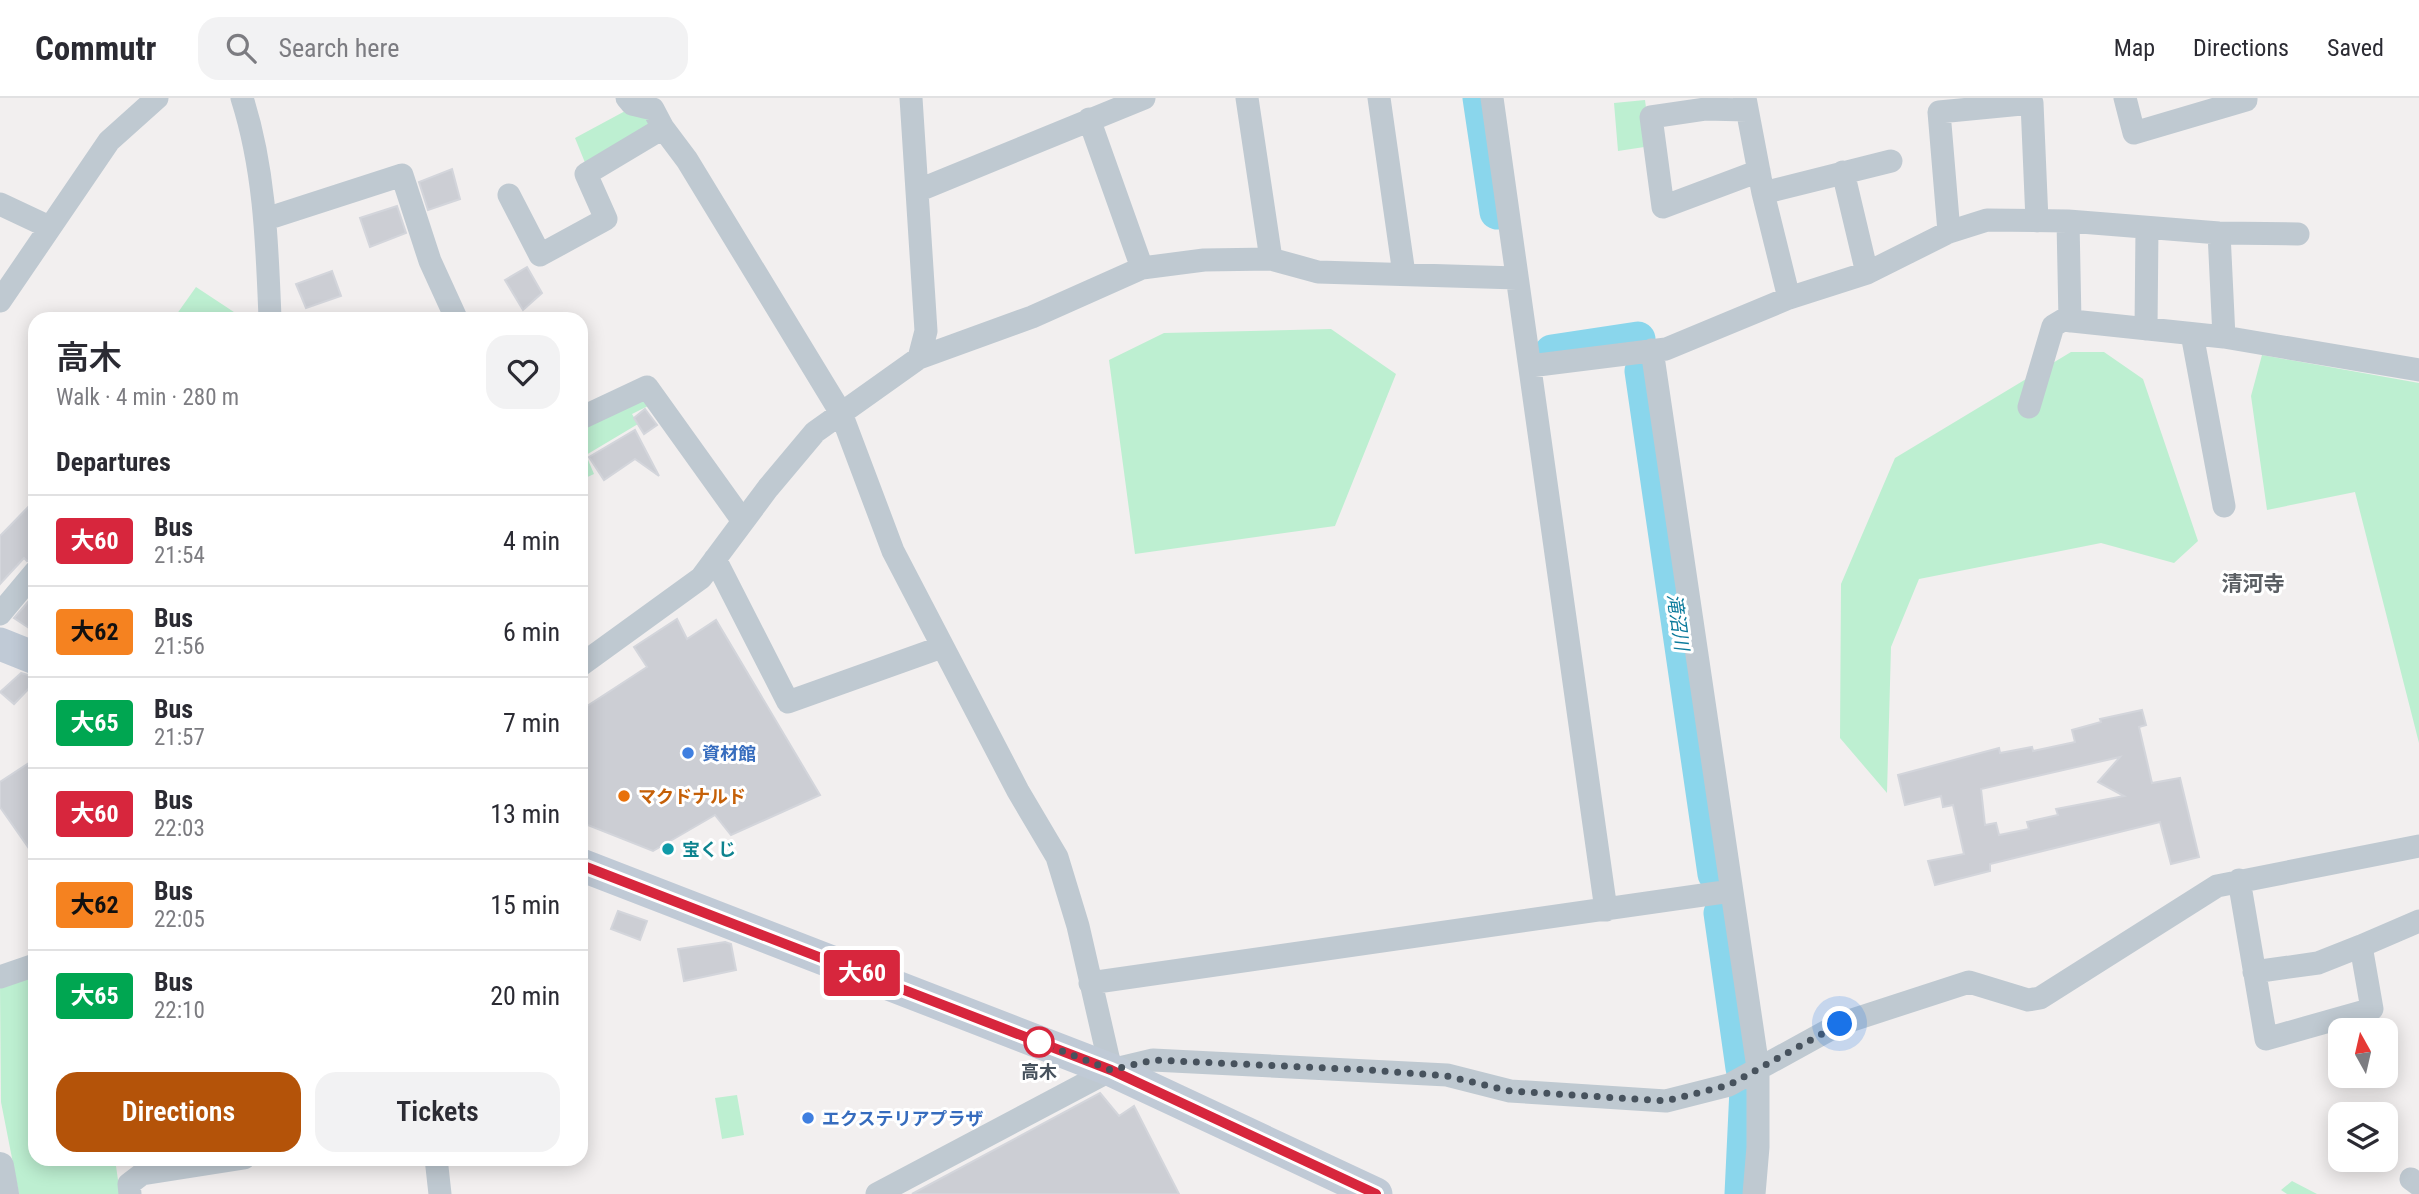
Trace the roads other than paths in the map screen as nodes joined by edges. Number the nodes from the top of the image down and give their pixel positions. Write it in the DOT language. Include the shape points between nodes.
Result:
graph roads {
  1 [pos="157,98"];
  2 [pos="242,98"];
  3 [pos="627,98"];
  4 [pos="911,98"];
  5 [pos="1144,98"];
  6 [pos="1247,98"];
  7 [pos="1379,98"];
  8 [pos="1492,98"];
  9 [pos="2124,98"];
  10 [pos="2246,98"];
  11 [pos="1746,104"];
  12 [pos="661,112"];
  13 [pos="1090,119"];
  14 [pos="1891,161"];
  15 [pos="1843,172"];
  16 [pos="1761,182"];
  17 [pos="917,191"];
  18 [pos="509,195"];
  19 [pos="0,204"];
  20 [pos="266,219"];
  21 [pos="2037,221"];
  22 [pos="2068,221"];
  23 [pos="49,227"];
  24 [pos="2147,228"];
  25 [pos="1949,232"];
  26 [pos="2219,233"];
  27 [pos="2298,234"];
  28 [pos="1271,259"];
  29 [pos="1142,268"];
  30 [pos="1867,273"];
  31 [pos="1404,274"];
  32 [pos="1517,278"];
  33 [pos="1788,298"];
  34 [pos="0,301"];
  35 [pos="270,312"];
  36 [pos="453,312"];
  37 [pos="2070,321"];
  38 [pos="2146,329"];
  39 [pos="2192,334"];
  40 [pos="2224,337"];
  41 [pos="1652,350"];
  42 [pos="919,358"];
  43 [pos="1530,366"];
  44 [pos="2419,370"];
  45 [pos="2029,407"];
  46 [pos="841,413"];
  47 [pos="588,415"];
  48 [pos="2224,506"];
  49 [pos="743,521"];
  50 [pos="715,559"];
  51 [pos="28,580"];
  52 [pos="0,614"];
  53 [pos="0,644"];
  54 [pos="942,648"];
  55 [pos="28,655"];
  56 [pos="588,660"];
  57 [pos="2419,846"];
  58 [pos="588,867"];
  59 [pos="2239,880"];
  60 [pos="1731,891"];
  61 [pos="1606,910"];
  62 [pos="2419,921"];
  63 [pos="2361,946"];
  64 [pos="28,967"];
  65 [pos="2255,972"];
  66 [pos="0,977"];
  67 [pos="1090,983"];
  68 [pos="1758,1068"];
  69 [pos="1111,1070"];
  70 [pos="0,1166"];
  71 [pos="193,1166"];
  72 [pos="437,1166"];
  73 [pos="5,1194"];
  74 [pos="130,1194"];
  75 [pos="440,1194"];
  76 [pos="877,1194"];
  77 [pos="1376,1194"];
  78 [pos="1754,1194"];
  1 -- 23 [label="street" via="109,141"];
  2 -- 20 [label="street" via="255,138"];
  3 -- 12 [label="street" via="632,104"];
  4 -- 17 [label="street"];
  5 -- 13 [label="street"];
  6 -- 28 [label="street"];
  7 -- 31 [label="street"];
  8 -- 32 [label="street"];
  9 -- 10 [label="street" via="2134,133"];
  11 -- 16 [label="street"];
  11 -- 16 [label="street" via="1651,117 1663,207"];
  12 -- 18 [label="street" via="586,174 606,219 540,255"];
  12 -- 46 [label="street"];
  13 -- 17 [label="street"];
  13 -- 29 [label="street"];
  14 -- 15 [label="street"];
  15 -- 16 [label="street"];
  15 -- 30 [label="street"];
  16 -- 33 [label="street"];
  17 -- 42 [label="street" via="926,331"];
  19 -- 23 [label="street"];
  20 -- 35 [label="street"];
  20 -- 36 [label="street" via="402,175 429,261"];
  21 -- 22 [label="street"];
  21 -- 25 [label="street" via="1987,220"];
  21 -- 25 [label="street" via="2032,103 1939,112"];
  22 -- 24 [label="street"];
  22 -- 37 [label="street"];
  23 -- 34 [label="street"];
  24 -- 26 [label="street"];
  24 -- 38 [label="street"];
  25 -- 30 [label="street"];
  26 -- 27 [label="street"];
  26 -- 40 [label="street"];
  28 -- 29 [label="street" via="1204,260"];
  28 -- 31 [label="street" via="1318,272"];
  29 -- 42 [label="street" via="1032,317"];
  30 -- 33 [label="street"];
  31 -- 32 [label="street"];
  32 -- 43 [label="street"];
  33 -- 41 [label="street" via="1667,349"];
  37 -- 38 [label="street"];
  37 -- 45 [label="street" via="2053,327"];
  38 -- 39 [label="street"];
  39 -- 40 [label="street"];
  39 -- 48 [label="street"];
  40 -- 44 [label="street"];
  41 -- 43 [label="street"];
  41 -- 60 [label="street"];
  42 -- 46 [label="street"];
  43 -- 61 [label="street"];
  46 -- 49 [label="street" via="815,432"];
  46 -- 54 [label="street" via="892,551"];
  47 -- 49 [label="street" via="647,387"];
  49 -- 50 [label="street"];
  50 -- 54 [label="street" via="788,702"];
  50 -- 56 [label="street" via="701,578"];
  51 -- 52 [label="street"];
  53 -- 55 [label="main road"];
  54 -- 67 [label="street" via="1057,857"];
  57 -- 59 [label="street"];
  58 -- 69 [label="main road"];
  59 -- 65 [label="street"];
  59 -- 68 [label="street" via="2217,886 2040,998 2028,1000 1969,982 1840,1024"];
  60 -- 61 [label="street"];
  60 -- 68 [label="street"];
  61 -- 67 [label="street"];
  62 -- 63 [label="street"];
  63 -- 65 [label="street" via="2318,963"];
  63 -- 65 [label="street" via="2372,1009 2266,1039"];
  64 -- 66 [label="street"];
  67 -- 69 [label="street"];
  68 -- 69 [label="street" via="1729,1085 1666,1101 1510,1091 1447,1076 1370,1070 1153,1060"];
  68 -- 78 [label="street"];
  69 -- 76 [label="street"];
  69 -- 77 [label="main road"];
  70 -- 73 [label="street"];
  71 -- 74 [label="street" via="142,1174 129,1184"];
  72 -- 75 [label="street"];
}
